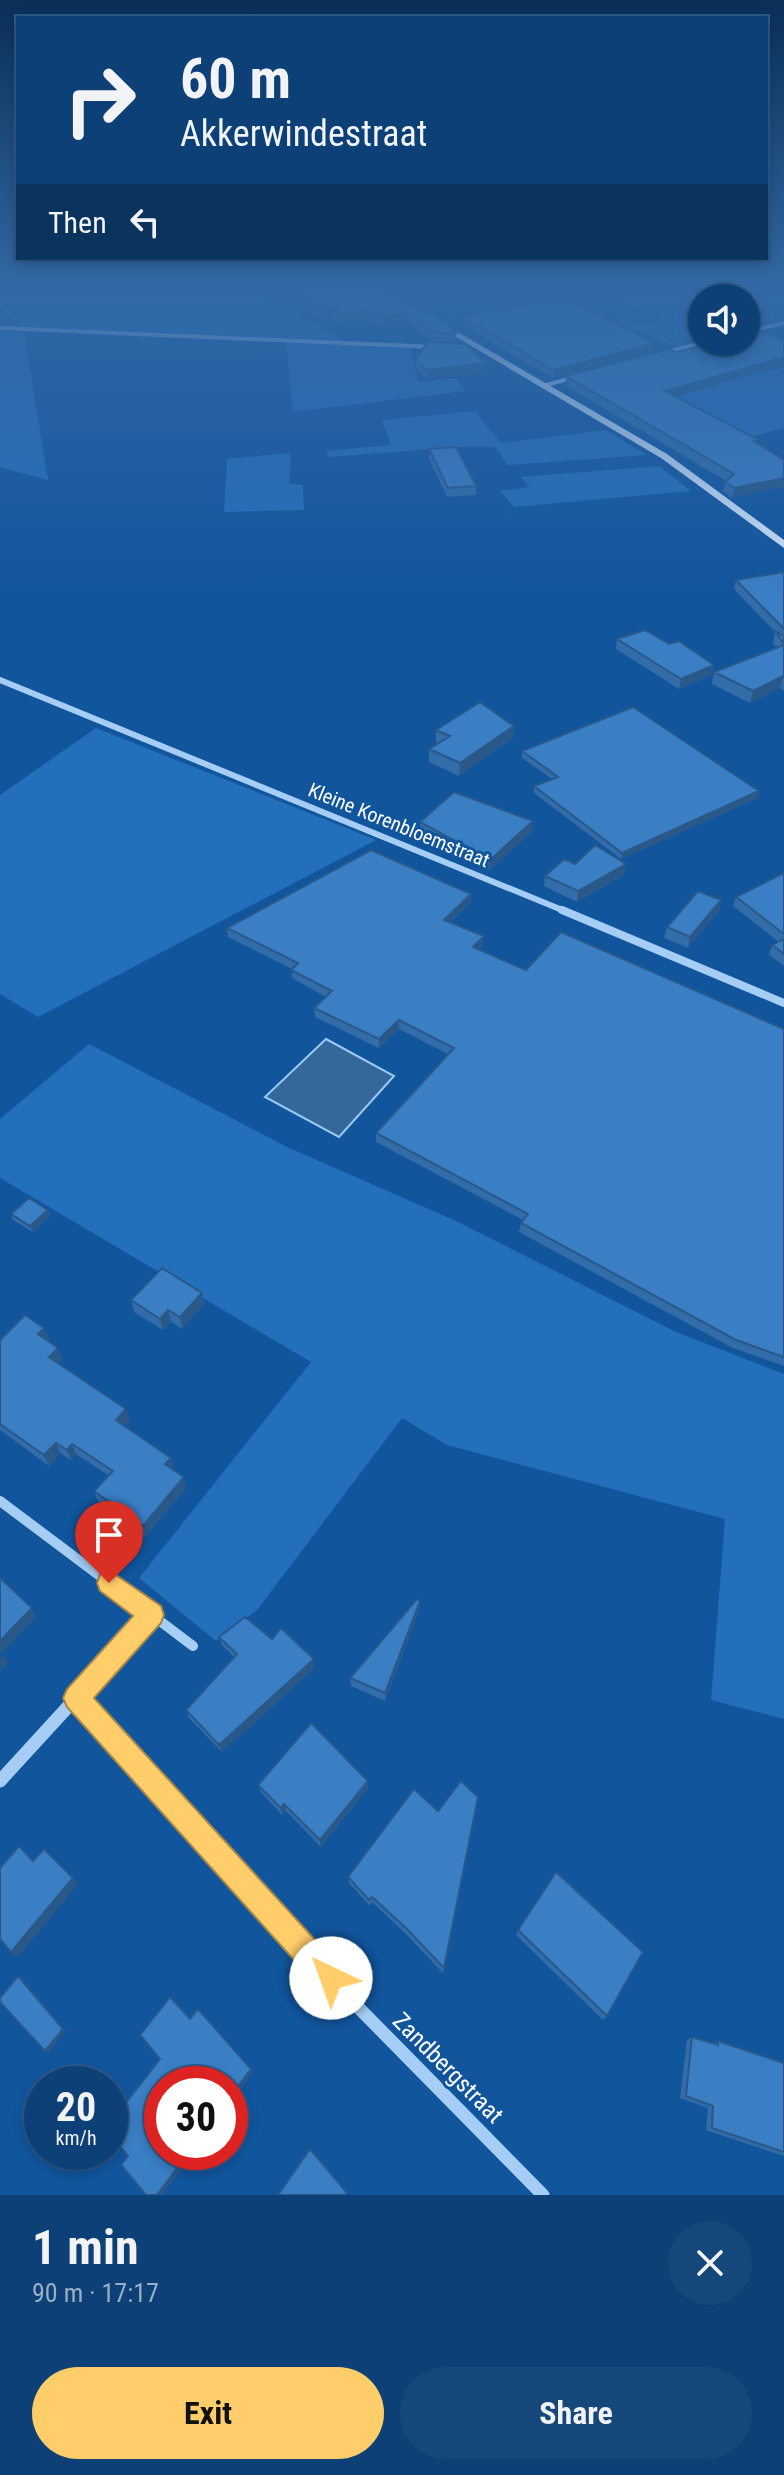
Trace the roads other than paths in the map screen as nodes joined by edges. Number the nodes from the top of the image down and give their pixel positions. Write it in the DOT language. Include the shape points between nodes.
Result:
graph roads {
  1 [pos="550,390"];
  2 [pos="784,545"];
  3 [pos="0,680"];
  4 [pos="784,1003"];
  5 [pos="0,1501"];
  6 [pos="152,1615"];
  7 [pos="193,1646"];
  8 [pos="76,1698"];
  9 [pos="0,1781"];
  10 [pos="543,2195"];
  1 -- 2 [label="street" via="664,456"];
  3 -- 4 [label="street, Kleine Korenbloemstraat"];
  5 -- 6 [label="street"];
  6 -- 7 [label="street"];
  6 -- 8 [label="street"];
  8 -- 9 [label="street"];
  8 -- 10 [label="street, Zandbergstraat" via="352,2001"];
}
